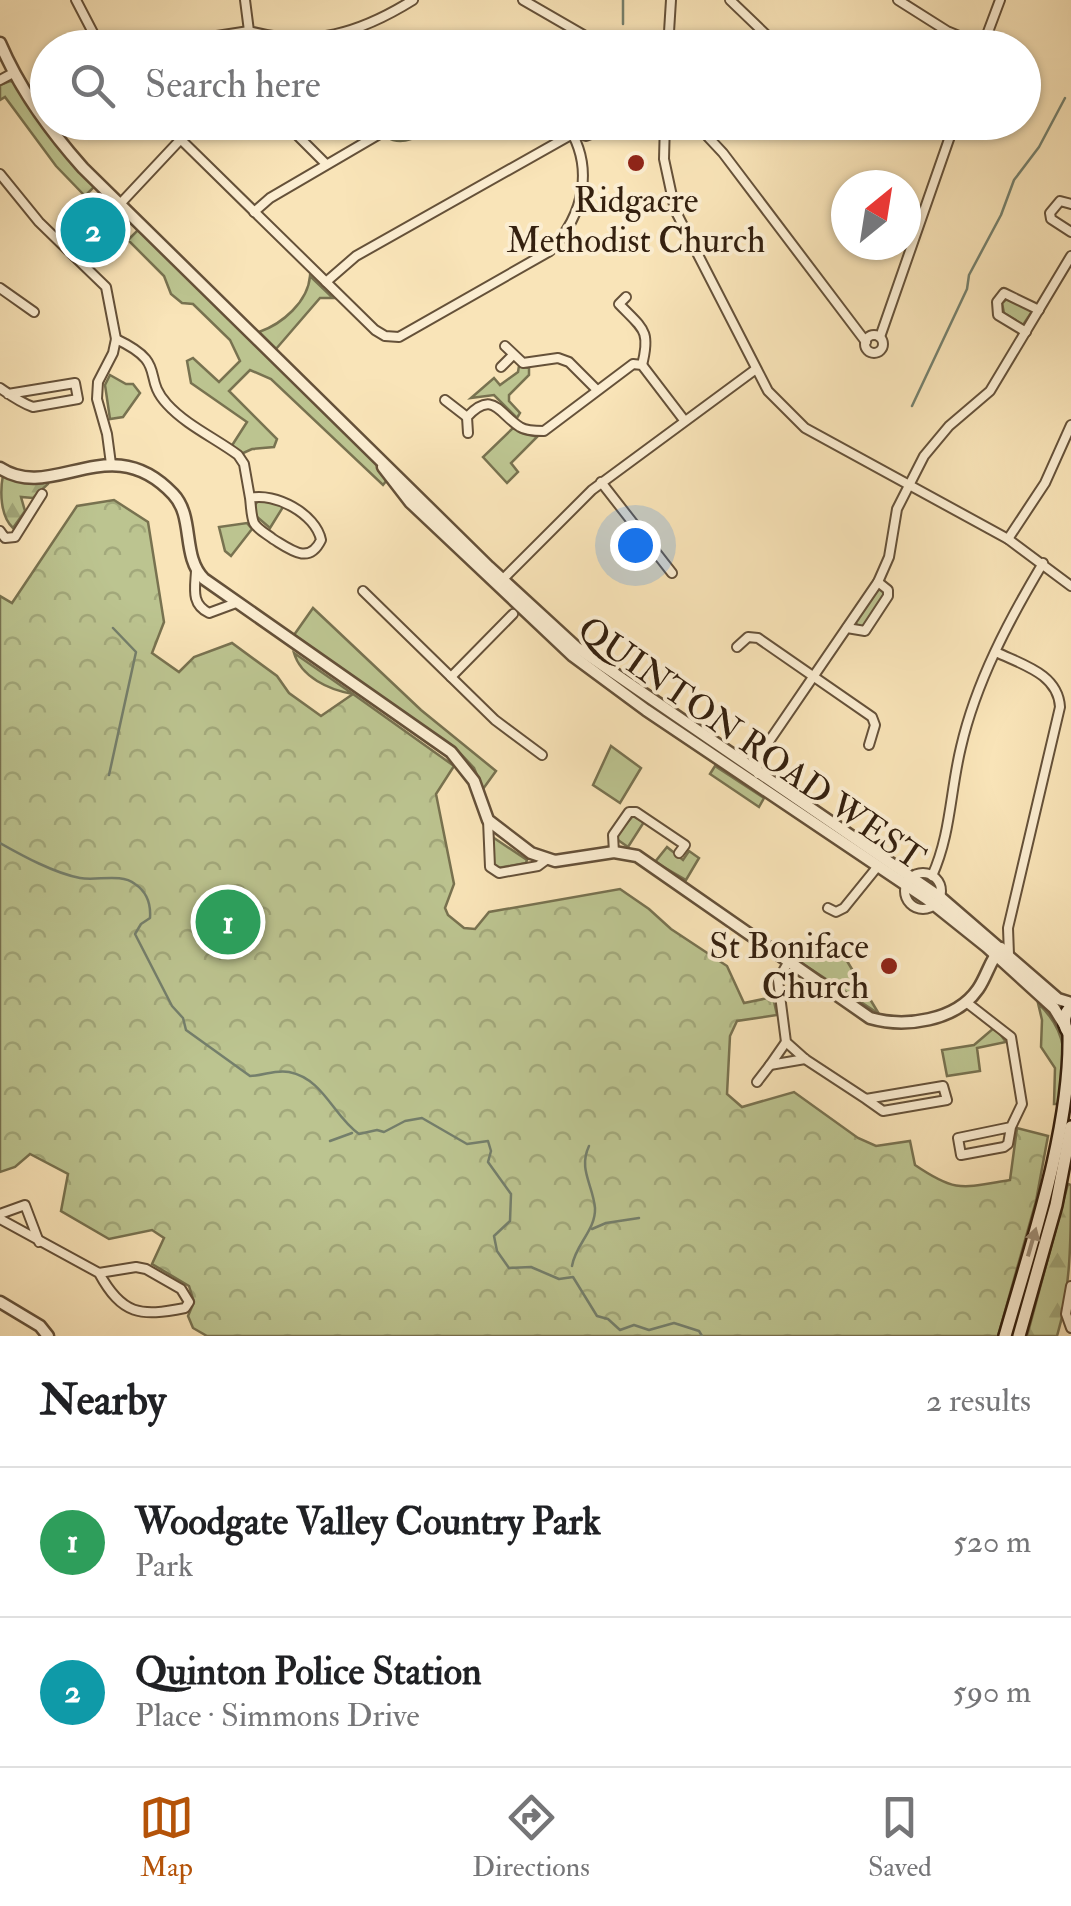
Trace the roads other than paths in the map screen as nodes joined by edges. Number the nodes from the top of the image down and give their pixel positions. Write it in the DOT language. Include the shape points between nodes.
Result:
graph roads {
  1 [pos="76,0"];
  2 [pos="246,0"];
  3 [pos="414,0"];
  4 [pos="524,0"];
  5 [pos="671,0"];
  6 [pos="730,0"];
  7 [pos="898,0"];
  8 [pos="1000,0"];
  9 [pos="399,4"];
  10 [pos="536,4"];
  11 [pos="92,30"];
  12 [pos="249,30"];
  13 [pos="356,30"];
  14 [pos="577,30"];
  15 [pos="669,30"];
  16 [pos="761,30"];
  17 [pos="945,30"];
  18 [pos="989,30"];
  19 [pos="0,42"];
  20 [pos="13,73"];
  21 [pos="0,80"];
  22 [pos="30,98"];
  23 [pos="59,140"];
  24 [pos="180,140"];
  25 [pos="302,140"];
  26 [pos="368,140"];
  27 [pos="560,140"];
  28 [pos="576,140"];
  29 [pos="665,140"];
  30 [pos="710,140"];
  31 [pos="949,140"];
  32 [pos="326,164"];
  33 [pos="0,174"];
  34 [pos="120,204"];
  35 [pos="1071,204"];
  36 [pos="254,212"];
  37 [pos="1071,232"];
  38 [pos="1071,256"];
  39 [pos="326,282"];
  40 [pos="0,288"];
  41 [pos="626,297"];
  42 [pos="1039,310"];
  43 [pos="34,312"];
  44 [pos="1026,332"];
  45 [pos="880,337"];
  46 [pos="116,340"];
  47 [pos="866,342"];
  48 [pos="505,346"];
  49 [pos="512,356"];
  50 [pos="642,365"];
  51 [pos="501,366"];
  52 [pos="756,369"];
  53 [pos="597,390"];
  54 [pos="4,391"];
  55 [pos="445,400"];
  56 [pos="467,417"];
  57 [pos="684,420"];
  58 [pos="1071,425"];
  59 [pos="468,433"];
  60 [pos="375,454"];
  61 [pos="111,464"];
  62 [pos="0,468"];
  63 [pos="601,482"];
  64 [pos="909,484"];
  65 [pos="42,494"];
  66 [pos="250,498"];
  67 [pos="23,500"];
  68 [pos="34,506"];
  69 [pos="0,531"];
  70 [pos="1008,539"];
  71 [pos="1043,563"];
  72 [pos="196,571"];
  73 [pos="672,573"];
  74 [pos="502,580"];
  75 [pos="878,582"];
  76 [pos="1071,586"];
  77 [pos="363,591"];
  78 [pos="508,596"];
  79 [pos="525,601"];
  80 [pos="236,603"];
  81 [pos="513,614"];
  82 [pos="530,616"];
  83 [pos="847,628"];
  84 [pos="737,647"];
  85 [pos="996,652"];
  86 [pos="812,676"];
  87 [pos="451,678"];
  88 [pos="869,745"];
  89 [pos="542,756"];
  90 [pos="757,760"];
  91 [pos="739,767"];
  92 [pos="755,778"];
  93 [pos="488,820"];
  94 [pos="614,852"];
  95 [pos="680,853"];
  96 [pos="546,860"];
  97 [pos="878,866"];
  98 [pos="932,876"];
  99 [pos="910,881"];
  100 [pos="938,901"];
  101 [pos="828,908"];
  102 [pos="1008,928"];
  103 [pos="989,938"];
  104 [pos="1002,952"];
  105 [pos="789,962"];
  106 [pos="966,1002"];
  107 [pos="1071,1005"];
  108 [pos="1068,1032"];
  109 [pos="786,1042"];
  110 [pos="805,1059"];
  111 [pos="770,1065"];
  112 [pos="756,1082"];
  113 [pos="866,1099"];
  114 [pos="1011,1127"];
  115 [pos="1071,1127"];
  116 [pos="0,1216"];
  117 [pos="39,1242"];
  118 [pos="99,1272"];
  119 [pos="1071,1286"];
  120 [pos="0,1302"];
  121 [pos="1071,1328"];
  122 [pos="48,1336"];
  123 [pos="1005,1336"];
  124 [pos="1019,1336"];
  1 -- 11 [label="street"];
  2 -- 12 [label="street"];
  3 -- 9 [label="street"];
  4 -- 10 [label="street"];
  5 -- 15 [label="street"];
  6 -- 16 [label="street"];
  7 -- 17 [label="street"];
  8 -- 18 [label="street"];
  9 -- 13 [label="street"];
  10 -- 14 [label="street"];
  19 -- 20 [label="street, QUINTON ROAD WEST"];
  20 -- 21 [label="street"];
  20 -- 22 [label="street, QUINTON ROAD WEST"];
  23 -- 34 [label="street, QUINTON ROAD WEST"];
  24 -- 34 [label="street"];
  24 -- 36 [label="street"];
  25 -- 32 [label="street"];
  26 -- 32 [label="street"];
  27 -- 39 [label="street" via="356,256"];
  28 -- 39 [label="street" via="583,194 574,220 550,251 399,337 375,330"];
  29 -- 52 [label="street" via="676,210"];
  30 -- 47 [label="street"];
  31 -- 45 [label="street"];
  32 -- 36 [label="street"];
  33 -- 46 [label="street" via="106,287"];
  34 -- 60 [label="street, QUINTON ROAD WEST"];
  35 -- 37 [label="street" via="1060,201 1050,213"];
  36 -- 39 [label="street"];
  38 -- 42 [label="street"];
  40 -- 43 [label="street"];
  41 -- 50 [label="street" via="619,304 646,332"];
  42 -- 44 [label="street"];
  42 -- 44 [label="street" via="1010,294 997,302 998,315"];
  44 -- 64 [label="street" via="990,391 939,436"];
  45 -- 47 [label="street"];
  45 -- 47 [label="street" via="878,352 870,352"];
  46 -- 61 [label="street" via="97,399"];
  46 -- 66 [label="street" via="146,357 170,408 238,454"];
  48 -- 49 [label="street"];
  49 -- 51 [label="street"];
  49 -- 53 [label="street" via="523,363 548,357 568,362"];
  50 -- 53 [label="street" via="624,368"];
  50 -- 57 [label="street"];
  52 -- 57 [label="street"];
  52 -- 64 [label="street" via="805,428"];
  53 -- 56 [label="street" via="544,431 522,428 496,406 476,407"];
  54 -- 54 [label="street" via="75,383 78,399 33,407"];
  55 -- 56 [label="street"];
  56 -- 59 [label="street"];
  57 -- 63 [label="street"];
  58 -- 70 [label="street"];
  60 -- 74 [label="street, QUINTON ROAD WEST"];
  60 -- 78 [label="street, QUINTON ROAD WEST" via="410,502"];
  61 -- 62 [label="street" via="24,478"];
  61 -- 72 [label="street" via="138,468 174,496"];
  63 -- 73 [label="street"];
  63 -- 74 [label="street"];
  64 -- 70 [label="street"];
  64 -- 75 [label="street"];
  65 -- 68 [label="street"];
  66 -- 66 [label="street" via="276,498 314,523 322,540 317,550 296,554 260,530"];
  67 -- 68 [label="street"];
  68 -- 69 [label="street" via="15,537 4,538"];
  70 -- 71 [label="street"];
  71 -- 76 [label="street"];
  71 -- 85 [label="street"];
  72 -- 80 [label="street"];
  72 -- 80 [label="street" via="200,608 209,613"];
  74 -- 78 [label="street"];
  74 -- 79 [label="street, QUINTON ROAD WEST"];
  75 -- 83 [label="street"];
  75 -- 83 [label="street" via="888,596 866,632"];
  77 -- 87 [label="street"];
  78 -- 81 [label="street"];
  78 -- 82 [label="street, QUINTON ROAD WEST"];
  79 -- 82 [label="street"];
  79 -- 91 [label="street, QUINTON ROAD WEST" via="576,647"];
  80 -- 93 [label="street" via="451,752 474,781"];
  81 -- 82 [label="street"];
  81 -- 87 [label="street"];
  82 -- 91 [label="street, QUINTON ROAD WEST" via="619,691"];
  83 -- 86 [label="street"];
  84 -- 86 [label="street" via="758,638"];
  85 -- 98 [label="street" via="966,729 949,830"];
  85 -- 102 [label="street" via="1048,678 1060,707"];
  86 -- 88 [label="street" via="872,717"];
  86 -- 90 [label="street"];
  87 -- 89 [label="street"];
  90 -- 91 [label="street"];
  90 -- 92 [label="street"];
  91 -- 92 [label="street, QUINTON ROAD WEST"];
  92 -- 97 [label="street, QUINTON ROAD WEST"];
  92 -- 99 [label="street, QUINTON ROAD WEST"];
  93 -- 96 [label="street"];
  93 -- 96 [label="street" via="490,868 498,873"];
  94 -- 95 [label="street" via="613,834 636,812 685,845"];
  94 -- 96 [label="street"];
  94 -- 105 [label="street" via="637,856"];
  97 -- 99 [label="street, QUINTON ROAD WEST"];
  97 -- 101 [label="street" via="844,908"];
  98 -- 99 [label="street"];
  98 -- 100 [label="street"];
  99 -- 100 [label="street, QUINTON ROAD WEST"];
  99 -- 100 [label="street" via="911,904 924,909"];
  100 -- 103 [label="street, QUINTON ROAD WEST"];
  100 -- 104 [label="street, QUINTON ROAD WEST"];
  102 -- 103 [label="street"];
  102 -- 104 [label="street"];
  103 -- 104 [label="street, QUINTON ROAD WEST"];
  104 -- 106 [label="street"];
  104 -- 107 [label="street, QUINTON ROAD WEST"];
  104 -- 108 [label="street, QUINTON ROAD WEST"];
  105 -- 106 [label="street" via="878,1021 949,1015"];
  105 -- 109 [label="street" via="778,980"];
  106 -- 114 [label="street" via="1010,1037 1022,1104"];
  107 -- 108 [label="main road" via="1064,1018"];
  123 -- 108 [label="main road, one-way" via="1055,1145"];
  109 -- 110 [label="street"];
  109 -- 111 [label="street"];
  110 -- 111 [label="street"];
  110 -- 113 [label="street"];
  111 -- 112 [label="street"];
  113 -- 113 [label="street" via="944,1086 947,1100 884,1111"];
  114 -- 114 [label="street" via="958,1138 962,1155 1004,1147"];
  115 -- 124 [label="main road"];
  116 -- 117 [label="street"];
  116 -- 117 [label="street" via="25,1206"];
  117 -- 118 [label="street"];
  118 -- 118 [label="street" via="146,1269 181,1289 189,1302 142,1313 113,1298"];
  119 -- 121 [label="street" via="1062,1314"];
  120 -- 122 [label="street"];
}
